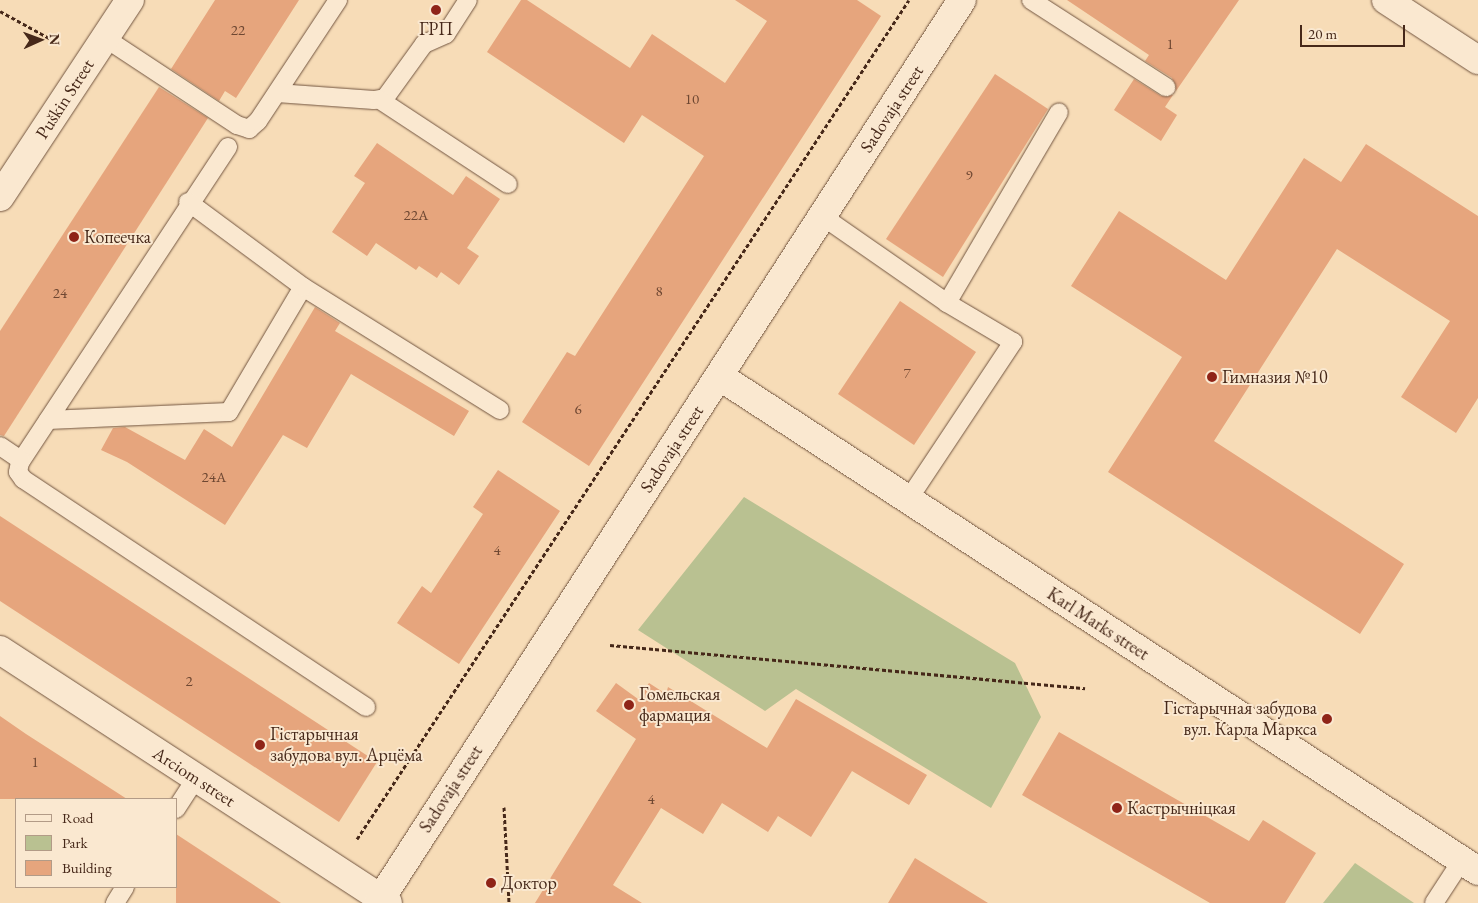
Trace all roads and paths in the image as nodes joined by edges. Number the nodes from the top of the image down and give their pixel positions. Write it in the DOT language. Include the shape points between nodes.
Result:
graph roads {
  1 [pos="130,0"];
  2 [pos="338,0"];
  3 [pos="468,0"];
  4 [pos="909,0"];
  5 [pos="962,0"];
  6 [pos="1031,0"];
  7 [pos="1386,0"];
  8 [pos="0,11"];
  9 [pos="105,38"];
  10 [pos="50,39"];
  11 [pos="1478,60"];
  12 [pos="1166,87"];
  13 [pos="277,93"];
  14 [pos="380,100"];
  15 [pos="1059,112"];
  16 [pos="228,147"];
  17 [pos="508,184"];
  18 [pos="0,197"];
  19 [pos="188,202"];
  20 [pos="822,216"];
  21 [pos="303,287"];
  22 [pos="947,303"];
  23 [pos="719,376"];
  24 [pos="500,410"];
  25 [pos="48,420"];
  26 [pos="0,446"];
  27 [pos="22,460"];
  28 [pos="908,500"];
  29 [pos="610,644"];
  30 [pos="0,650"];
  31 [pos="1085,688"];
  32 [pos="366,707"];
  33 [pos="196,778"];
  34 [pos="178,806"];
  35 [pos="504,808"];
  36 [pos="357,839"];
  37 [pos="1470,866"];
  38 [pos="124,888"];
  39 [pos="382,901"];
  40 [pos="115,903"];
  41 [pos="509,903"];
  42 [pos="1434,903"];
  1 -- 9 [label="street, Puškin Street"];
  2 -- 13 [label="lane"];
  3 -- 14 [label="lane" via="446,34 424,44 390,95"];
  4 -- 36 [label="path"];
  5 -- 20 [label="street, Sadovaja street"];
  6 -- 12 [label="lane"];
  7 -- 11 [label="street"];
  8 -- 10 [label="path"];
  9 -- 13 [label="lane" via="243,128 253,127"];
  9 -- 18 [label="street, Puškin Street"];
  13 -- 14 [label="lane"];
  14 -- 17 [label="lane"];
  15 -- 22 [label="lane"];
  16 -- 19 [label="lane"];
  19 -- 21 [label="lane"];
  19 -- 25 [label="lane"];
  20 -- 22 [label="lane"];
  20 -- 23 [label="street, Sadovaja street"];
  21 -- 24 [label="lane"];
  21 -- 25 [label="lane" via="229,412"];
  22 -- 28 [label="lane" via="1013,342"];
  23 -- 28 [label="street, Karl Marks street"];
  23 -- 39 [label="street, Sadovaja street"];
  25 -- 27 [label="lane"];
  26 -- 27 [label="lane"];
  27 -- 32 [label="lane" via="18,472 23,480"];
  28 -- 37 [label="street, Karl Marks street"];
  29 -- 31 [label="path"];
  30 -- 33 [label="street, Arciom street"];
  33 -- 34 [label="lane"];
  33 -- 39 [label="street, Arciom street"];
  35 -- 41 [label="path"];
  37 -- 42 [label="lane"];
  38 -- 40 [label="lane"];
}
